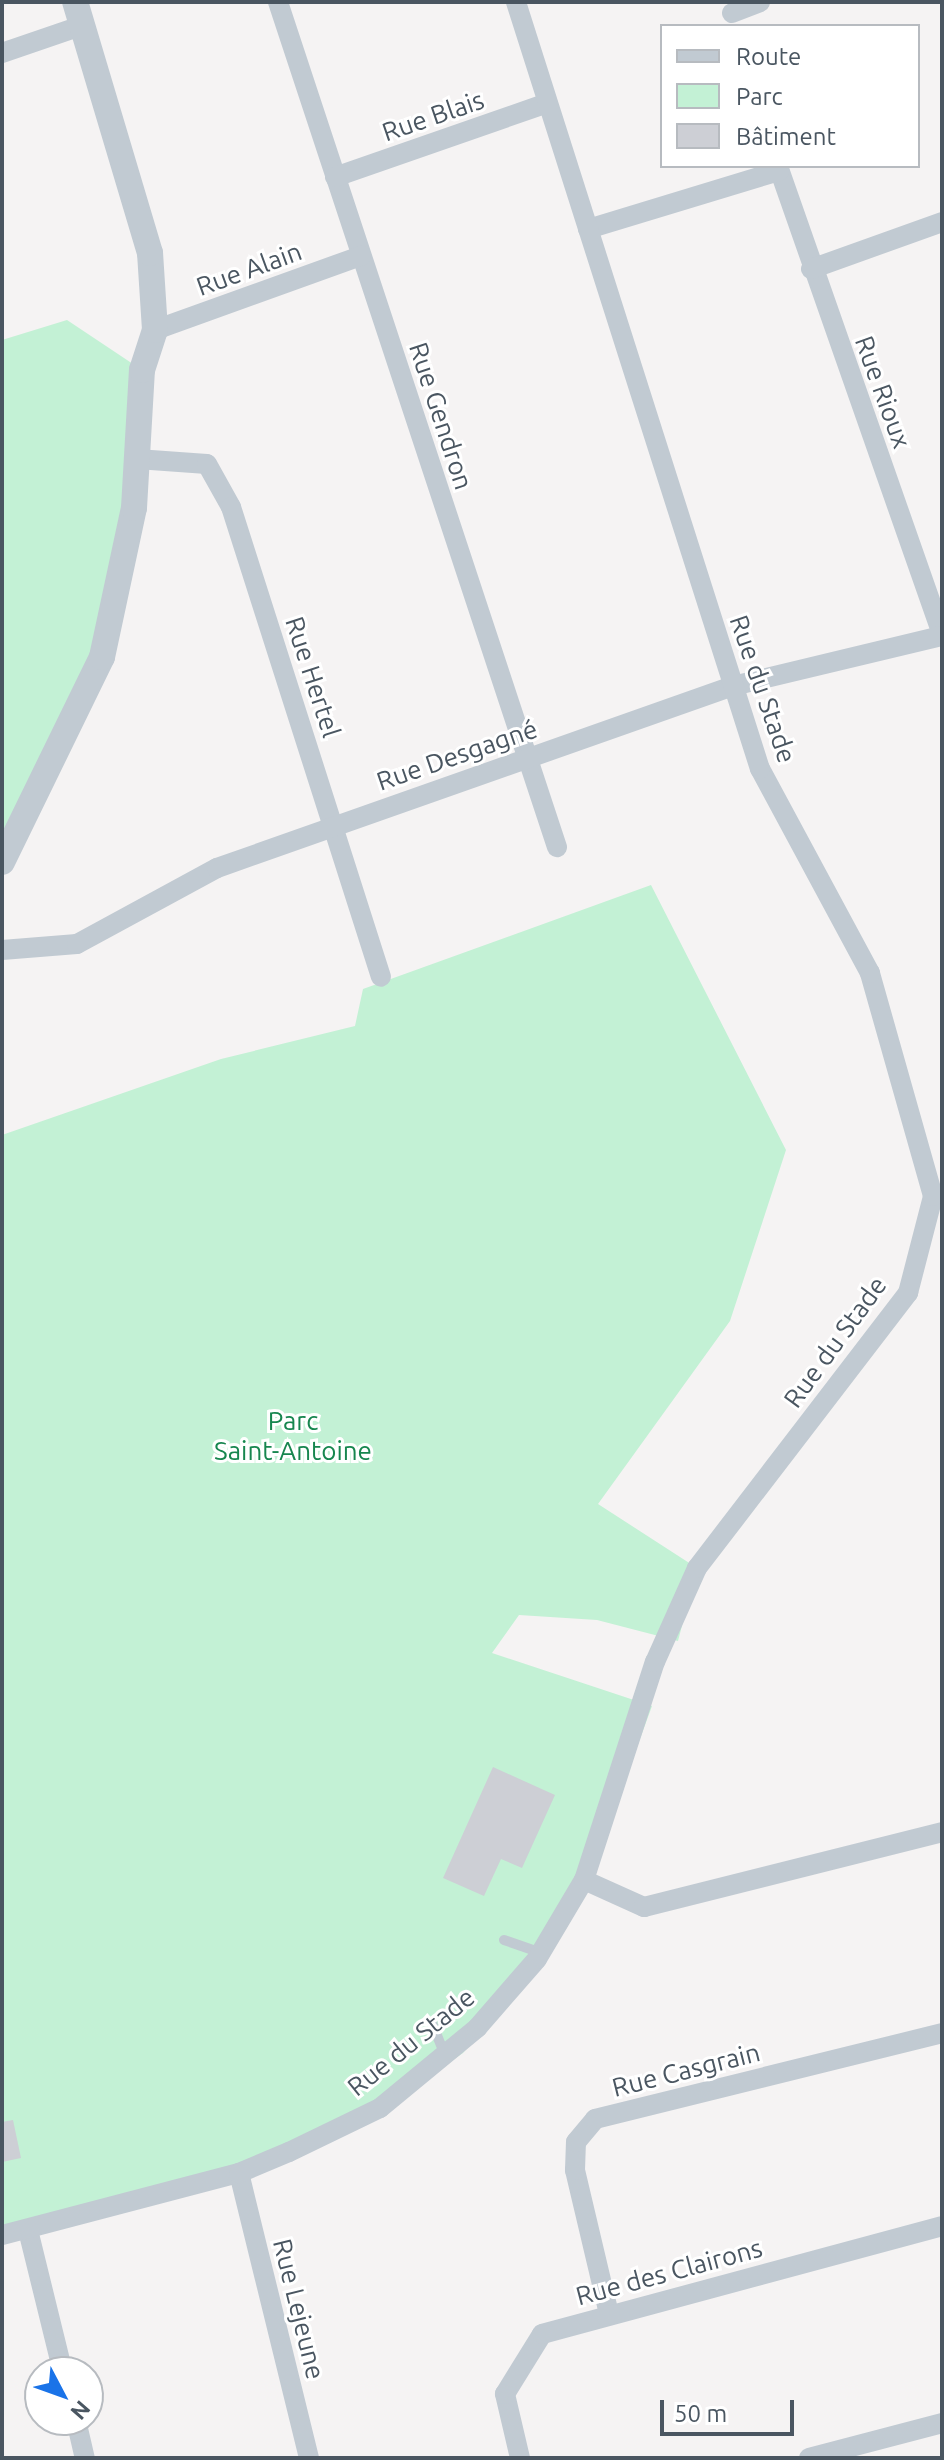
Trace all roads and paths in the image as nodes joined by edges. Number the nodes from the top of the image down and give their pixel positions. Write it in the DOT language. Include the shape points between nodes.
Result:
graph roads {
  1 [pos="278,2"];
  2 [pos="516,2"];
  3 [pos="760,2"];
  4 [pos="79,13"];
  5 [pos="733,14"];
  6 [pos="2,53"];
  7 [pos="548,103"];
  8 [pos="778,168"];
  9 [pos="335,177"];
  10 [pos="942,222"];
  11 [pos="588,229"];
  12 [pos="361,256"];
  13 [pos="811,269"];
  14 [pos="155,330"];
  15 [pos="137,459"];
  16 [pos="942,636"];
  17 [pos="733,686"];
  18 [pos="527,758"];
  19 [pos="333,827"];
  20 [pos="557,847"];
  21 [pos="2,862"];
  22 [pos="2,950"];
  23 [pos="381,977"];
  24 [pos="942,1832"];
  25 [pos="584,1880"];
  26 [pos="504,1940"];
  27 [pos="541,1953"];
  28 [pos="432,2023"];
  29 [pos="942,2033"];
  30 [pos="445,2055"];
  31 [pos="239,2173"];
  32 [pos="942,2226"];
  33 [pos="28,2230"];
  34 [pos="2,2235"];
  35 [pos="609,2314"];
  36 [pos="59,2356"];
  37 [pos="942,2423"];
  38 [pos="80,2436"];
  39 [pos="85,2458"];
  40 [pos="309,2458"];
  41 [pos="520,2458"];
  42 [pos="809,2458"];
  1 -- 9 [label="street, Rue Gendron"];
  2 -- 7 [label="street, Rue du Stade"];
  3 -- 5 [label="street"];
  4 -- 6 [label="street"];
  4 -- 14 [label="street" via="150,253"];
  7 -- 9 [label="street, Rue Blais"];
  7 -- 11 [label="street, Rue du Stade"];
  8 -- 11 [label="street"];
  8 -- 13 [label="street, Rue Rioux"];
  9 -- 12 [label="street, Rue Gendron"];
  10 -- 13 [label="street"];
  11 -- 17 [label="street, Rue du Stade"];
  12 -- 14 [label="street, Rue Alain"];
  12 -- 18 [label="street, Rue Gendron"];
  13 -- 16 [label="street, Rue Rioux"];
  14 -- 15 [label="street" via="142,370"];
  15 -- 19 [label="street, Rue Hertel" via="207,464 231,507"];
  15 -- 21 [label="street" via="134,508 102,657"];
  16 -- 17 [label="street, Rue Desgagné"];
  17 -- 18 [label="street, Rue Desgagné"];
  17 -- 25 [label="street, Rue du Stade" via="760,769 870,973 933,1196 908,1293 697,1568 655,1662"];
  18 -- 19 [label="street, Rue Desgagné"];
  18 -- 20 [label="street, Rue Gendron"];
  19 -- 22 [label="street, Rue Desgagné" via="217,868 77,944"];
  19 -- 23 [label="street, Rue Hertel"];
  24 -- 25 [label="street" via="644,1907"];
  25 -- 27 [label="street, Rue du Stade"];
  26 -- 27 [label="lane"];
  27 -- 30 [label="street, Rue du Stade"];
  28 -- 30 [label="lane"];
  29 -- 35 [label="street, Rue Casgrain" via="595,2119 576,2142 575,2170"];
  30 -- 31 [label="street, Rue du Stade" via="380,2108"];
  31 -- 33 [label="street, Rue du Stade"];
  31 -- 40 [label="street, Rue Lejeune"];
  32 -- 35 [label="street, Rue des Clairons"];
  33 -- 34 [label="street, Rue du Stade"];
  33 -- 36 [label="street"];
  35 -- 41 [label="street, Rue des Clairons" via="542,2334 516,2366 505,2394"];
  37 -- 42 [label="street"];
  38 -- 39 [label="street"];
}
